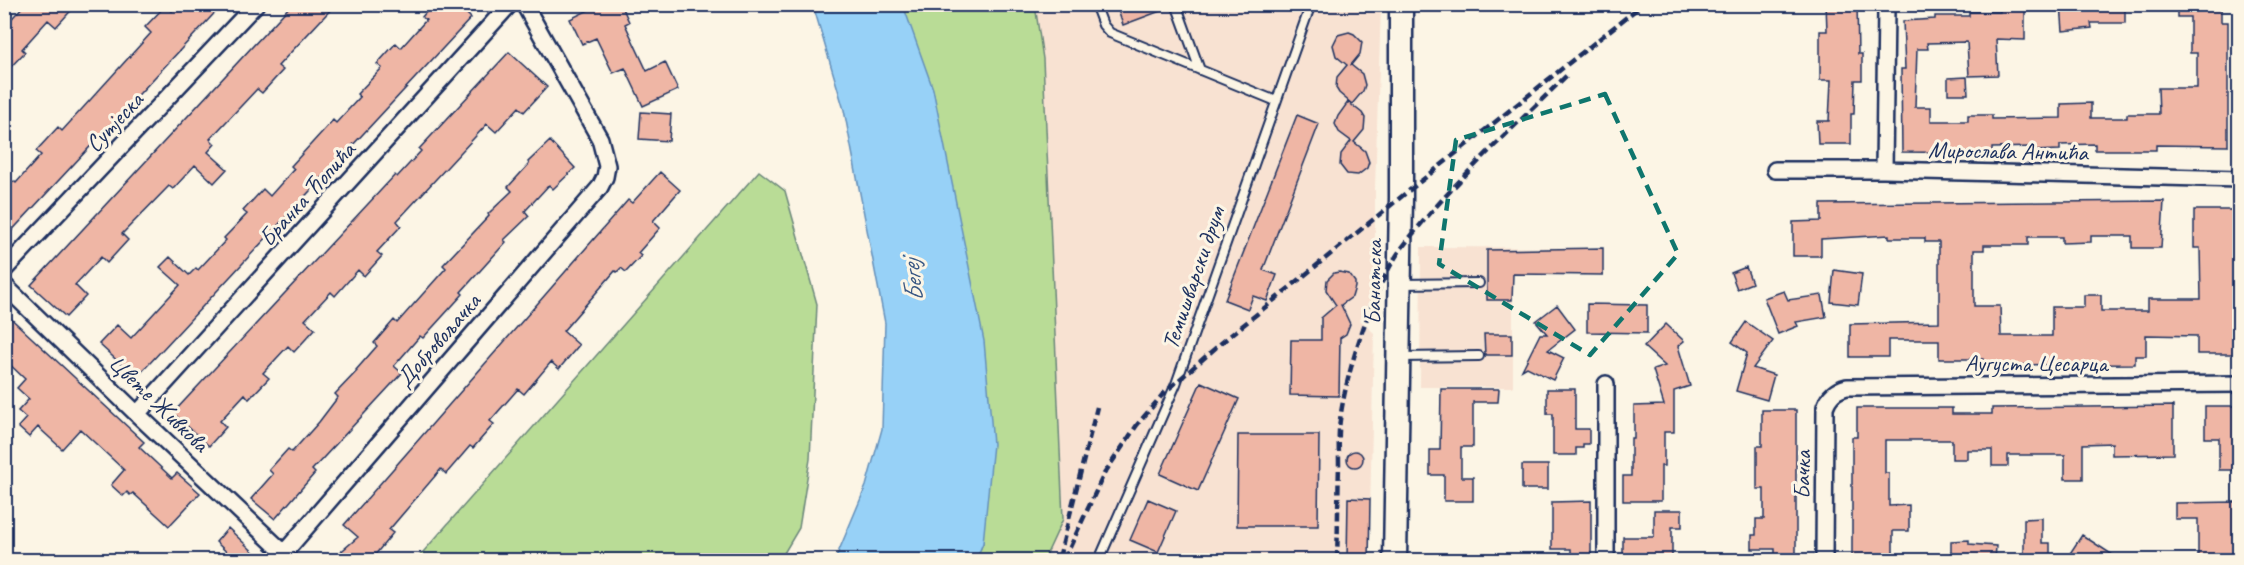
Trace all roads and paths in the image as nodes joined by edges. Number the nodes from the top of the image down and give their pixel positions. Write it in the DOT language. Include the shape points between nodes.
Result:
graph roads {
  1 [pos="256,4"];
  2 [pos="510,4"];
  3 [pos="524,4"];
  4 [pos="1095,4"];
  5 [pos="1176,4"];
  6 [pos="1311,4"];
  7 [pos="1401,4"];
  8 [pos="1888,4"];
  9 [pos="1200,70"];
  10 [pos="1276,101"];
  11 [pos="1775,170"];
  12 [pos="1884,170"];
  13 [pos="2240,179"];
  14 [pos="4,270"];
  15 [pos="1479,283"];
  16 [pos="1399,284"];
  17 [pos="4,285"];
  18 [pos="1479,356"];
  19 [pos="1398,357"];
  20 [pos="1606,384"];
  21 [pos="2240,384"];
  22 [pos="1833,393"];
  23 [pos="137,414"];
  24 [pos="281,557"];
  25 [pos="1099,561"];
  26 [pos="1395,561"];
  27 [pos="1606,561"];
  28 [pos="1824,561"];
  1 -- 14 [label="street, Сутјеска"];
  2 -- 23 [label="street, Бранка Ћопића"];
  3 -- 24 [label="street, Добровољачка" via="600,139 607,166 605,177"];
  4 -- 9 [label="lane" via="1110,33"];
  5 -- 9 [label="lane"];
  6 -- 10 [label="lane, Темишварски друм"];
  7 -- 16 [label="main road, Банатска"];
  8 -- 12 [label="street"];
  9 -- 10 [label="lane"];
  10 -- 25 [label="lane, Темишварски друм" via="1176,384"];
  11 -- 12 [label="street, Мирослава Антића"];
  12 -- 13 [label="street, Мирослава Антића"];
  15 -- 16 [label="lane"];
  16 -- 19 [label="main road, Банатска"];
  17 -- 23 [label="street, Цвете Живкова"];
  18 -- 19 [label="lane"];
  19 -- 26 [label="main road, Банатска"];
  20 -- 27 [label="street"];
  21 -- 22 [label="street, Аугуста Цесарца" via="1847,387"];
  22 -- 28 [label="street, Бачка" via="1825,407"];
  23 -- 24 [label="street, Цвете Живкова"];
}
